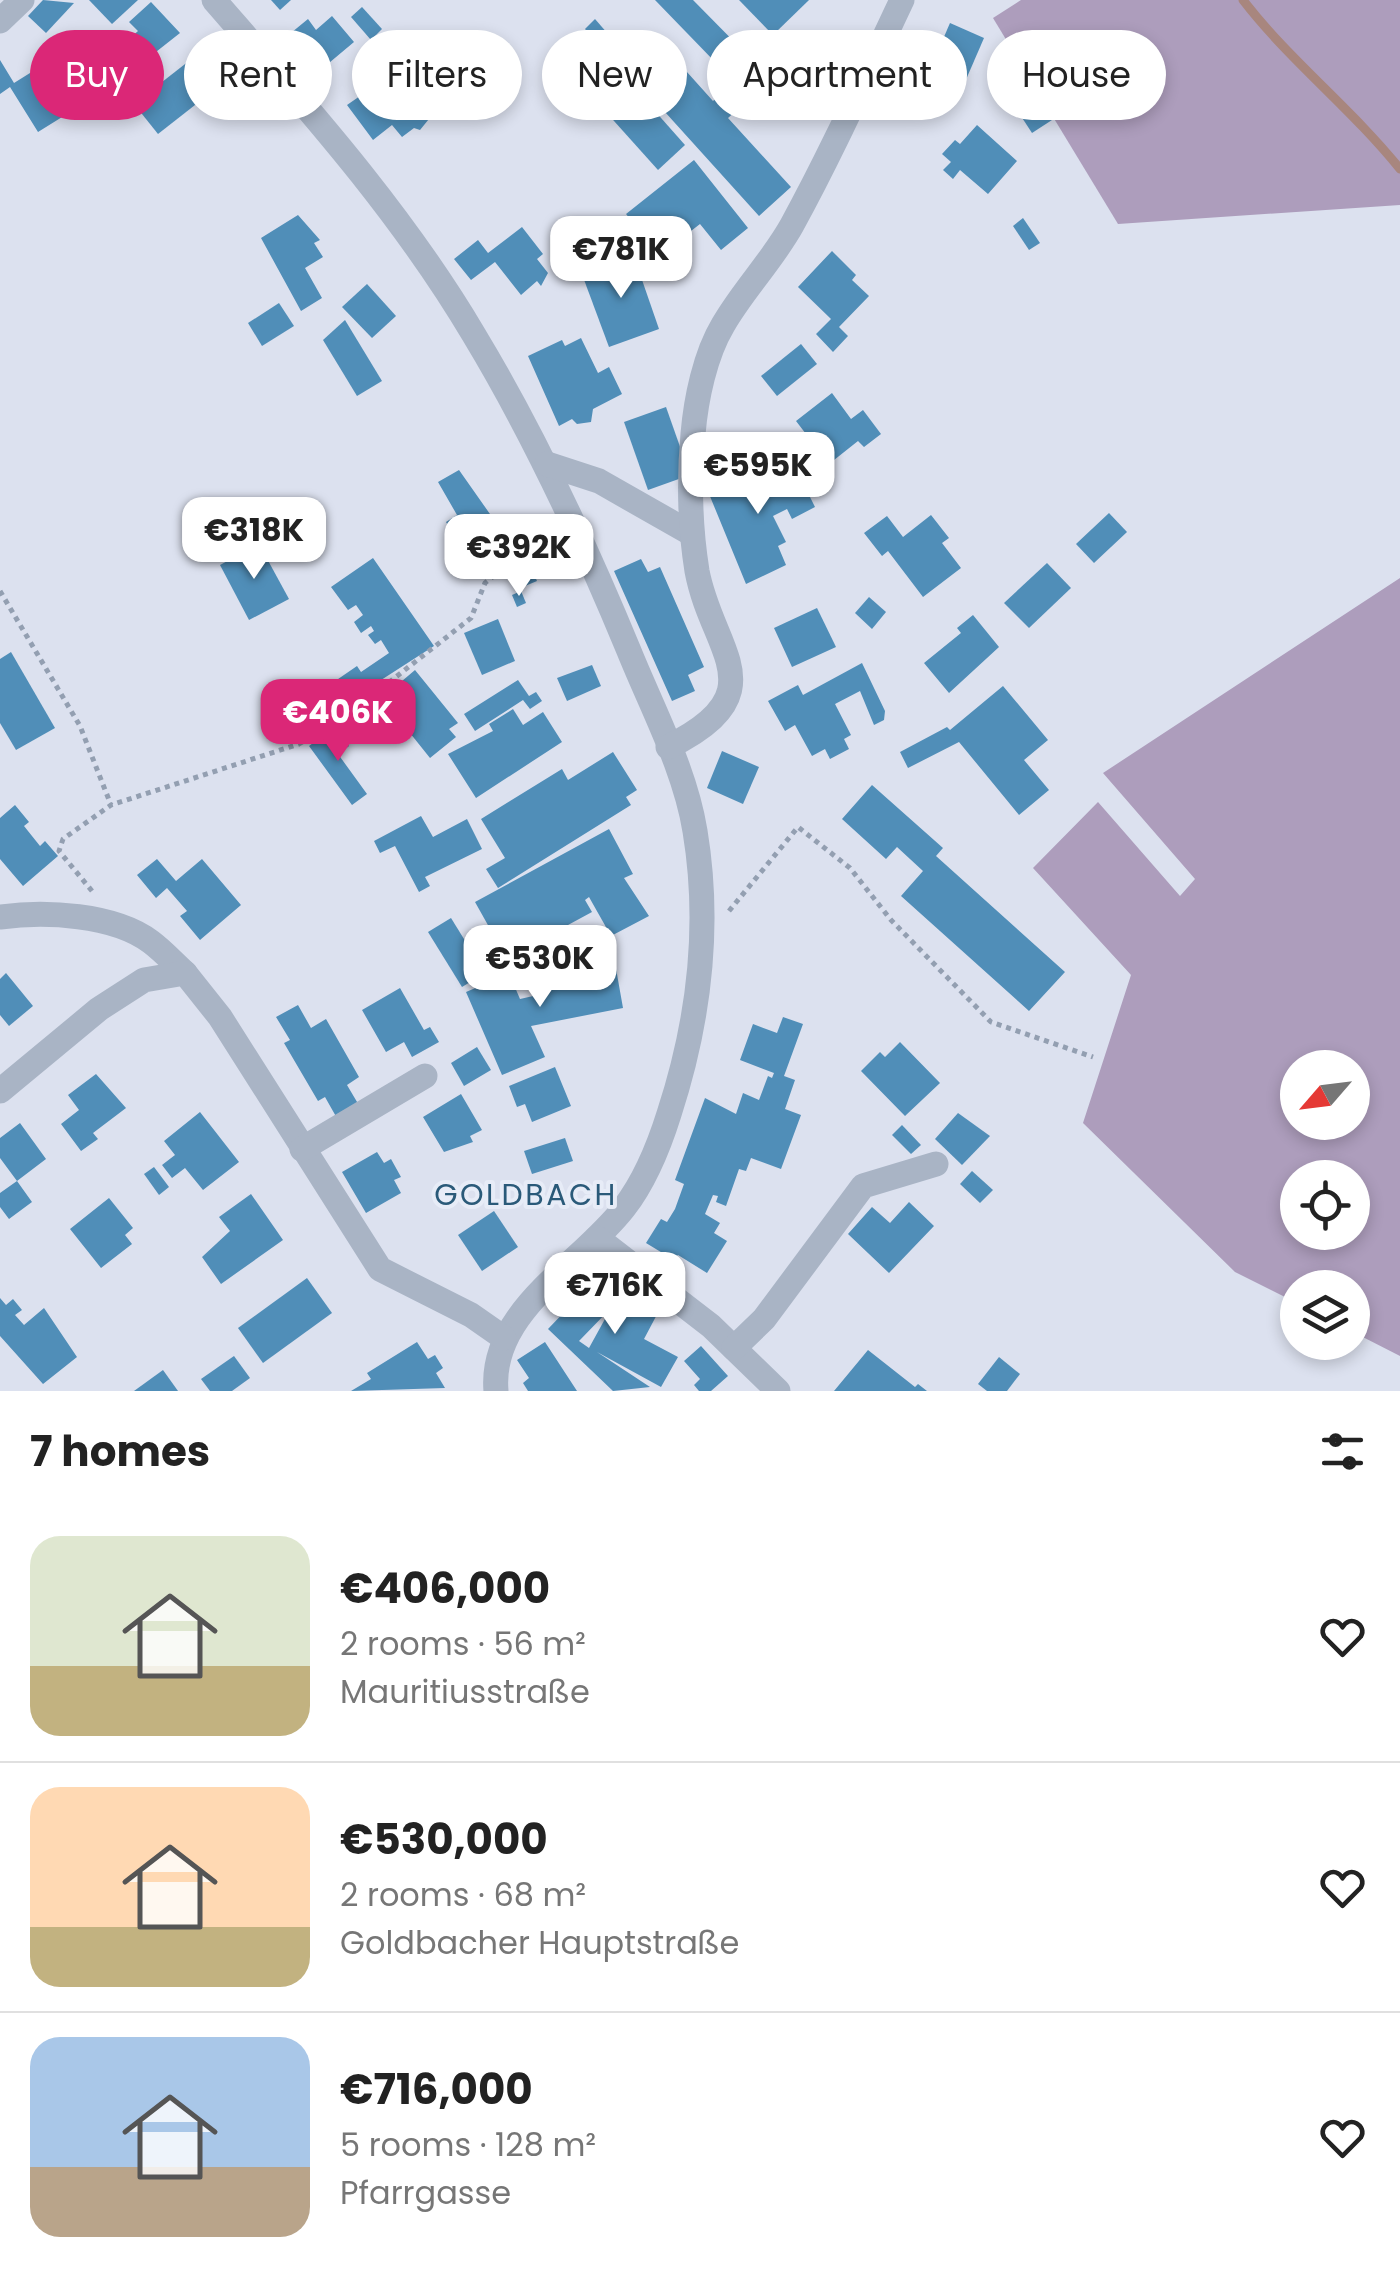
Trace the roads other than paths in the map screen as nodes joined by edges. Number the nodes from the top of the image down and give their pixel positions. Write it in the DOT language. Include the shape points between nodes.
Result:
graph roads {
  1 [pos="22,0"];
  2 [pos="214,0"];
  3 [pos="902,0"];
  4 [pos="0,21"];
  5 [pos="547,464"];
  6 [pos="692,534"];
  7 [pos="668,747"];
  8 [pos="0,916"];
  9 [pos="185,973"];
  10 [pos="425,1076"];
  11 [pos="0,1092"];
  12 [pos="302,1149"];
  13 [pos="936,1164"];
  14 [pos="597,1238"];
  15 [pos="504,1338"];
  16 [pos="734,1348"];
  17 [pos="496,1391"];
  18 [pos="778,1391"];
  1 -- 4 [label="street"];
  2 -- 5 [label="street" via="390,211 472,332"];
  3 -- 6 [label="street" via="795,219 721,327 693,434"];
  5 -- 6 [label="street" via="599,481"];
  5 -- 7 [label="street"];
  6 -- 7 [label="street" via="698,576 730,654 732,676 713,719"];
  7 -- 14 [label="street" via="696,831 699,991 666,1122 626,1206"];
  8 -- 9 [label="street" via="61,916 121,926 150,940"];
  9 -- 11 [label="street" via="144,980"];
  9 -- 12 [label="street"];
  10 -- 12 [label="street"];
  12 -- 15 [label="street" via="380,1269"];
  13 -- 16 [label="street" via="864,1186 764,1319"];
  14 -- 15 [label="street"];
  14 -- 16 [label="street"];
  15 -- 17 [label="street" via="494,1369"];
  16 -- 18 [label="street"];
}
